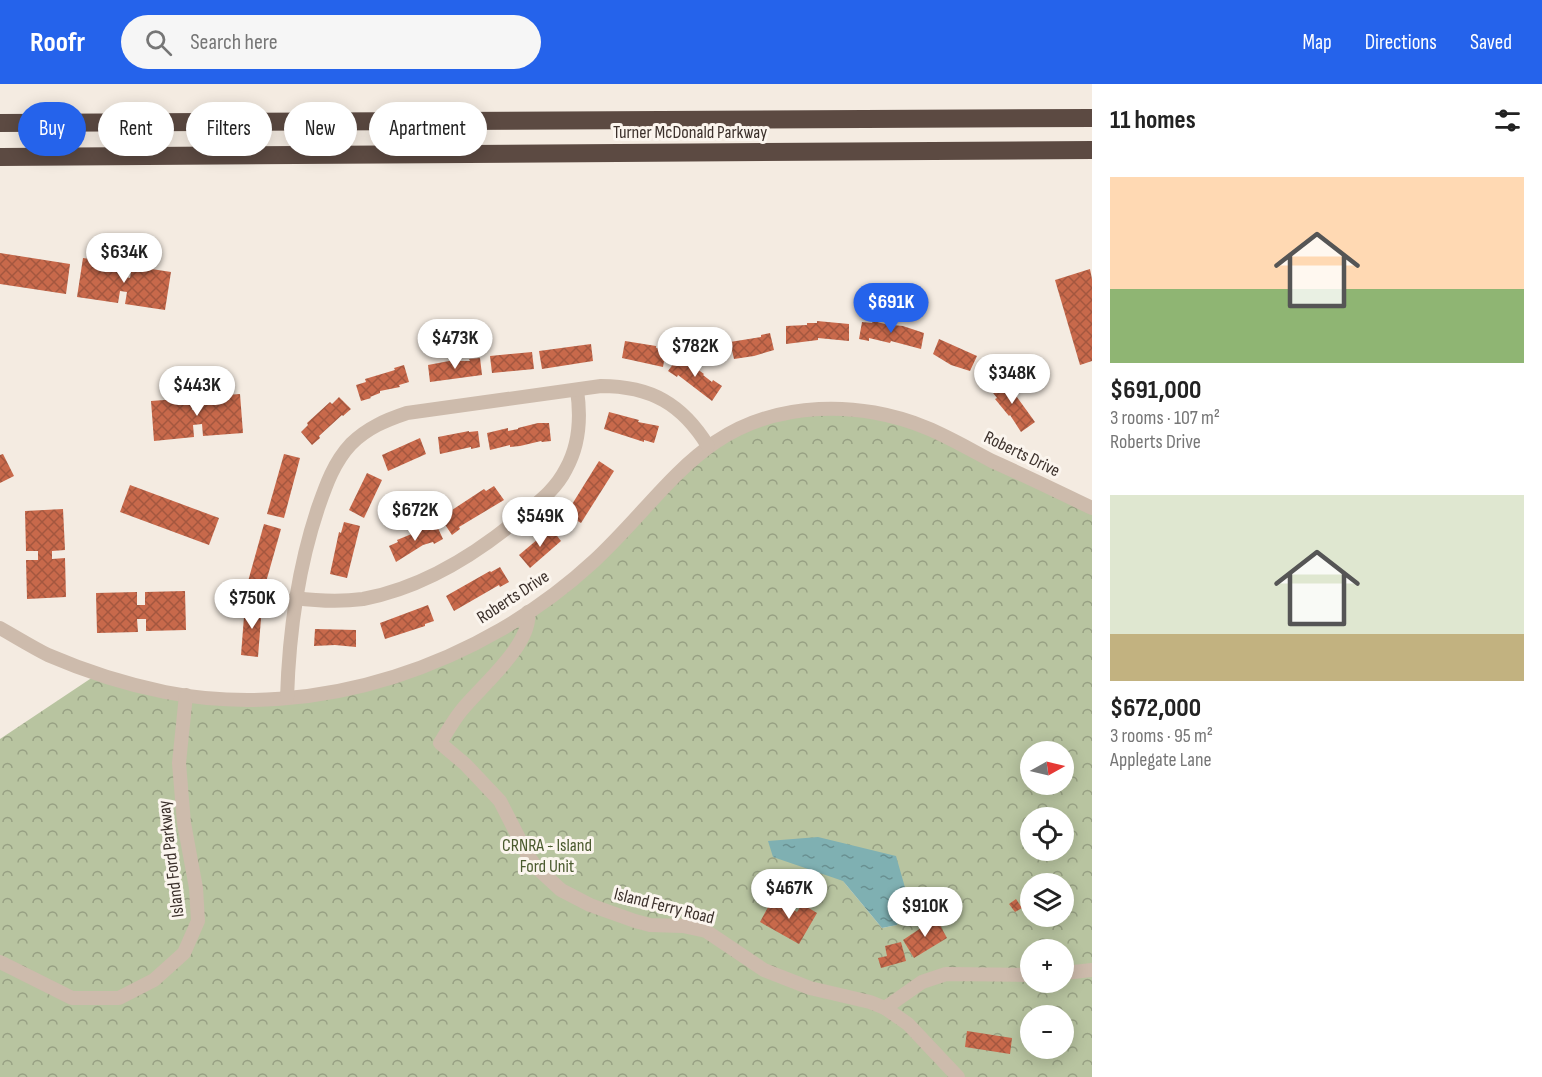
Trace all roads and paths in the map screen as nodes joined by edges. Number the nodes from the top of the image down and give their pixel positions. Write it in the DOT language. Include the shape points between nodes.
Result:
graph roads {
  1 [pos="1092,118"];
  2 [pos="0,123"];
  3 [pos="1092,150"];
  4 [pos="0,157"];
  5 [pos="576,390"];
  6 [pos="708,446"];
  7 [pos="1092,508"];
  8 [pos="295,598"];
  9 [pos="528,612"];
  10 [pos="0,628"];
  11 [pos="186,695"];
  12 [pos="287,698"];
  13 [pos="0,962"];
  14 [pos="1092,970"];
  15 [pos="1074,972"];
  16 [pos="1020,975"];
  17 [pos="885,1008"];
  18 [pos="958,1077"];
  1 -- 2 [label="highway, Turner McDonald Parkway"];
  3 -- 4 [label="highway, Turner McDonald Parkway"];
  5 -- 6 [label="street" via="618,386 653,394 685,415"];
  5 -- 8 [label="street" via="579,430 567,468 548,494 502,533 446,568 384,594 339,601"];
  5 -- 8 [label="street" via="407,413 364,432 343,453 328,478 308,537"];
  6 -- 7 [label="street, Roberts Drive" via="741,427 777,414 820,409 864,411 927,428"];
  6 -- 9 [label="street, Roberts Drive" via="677,472 593,562"];
  8 -- 12 [label="street"];
  9 -- 12 [label="street, Roberts Drive" via="470,646 410,671 348,689"];
  9 -- 17 [label="street, Island Ferry Road" via="527,627 519,644 440,743 500,801 536,867 561,890 590,905 650,925 706,931 764,970 810,988"];
  10 -- 11 [label="street, Roberts Drive" via="48,655 101,675"];
  11 -- 12 [label="street, Roberts Drive"];
  11 -- 13 [label="street, Island Ford Parkway" via="179,764 198,921 184,953 154,980 118,999 72,998"];
  14 -- 15 [label="street"];
  16 -- 17 [label="street" via="946,974 922,982"];
  17 -- 18 [label="street, Island Ferry Road" via="908,1024"];
}
